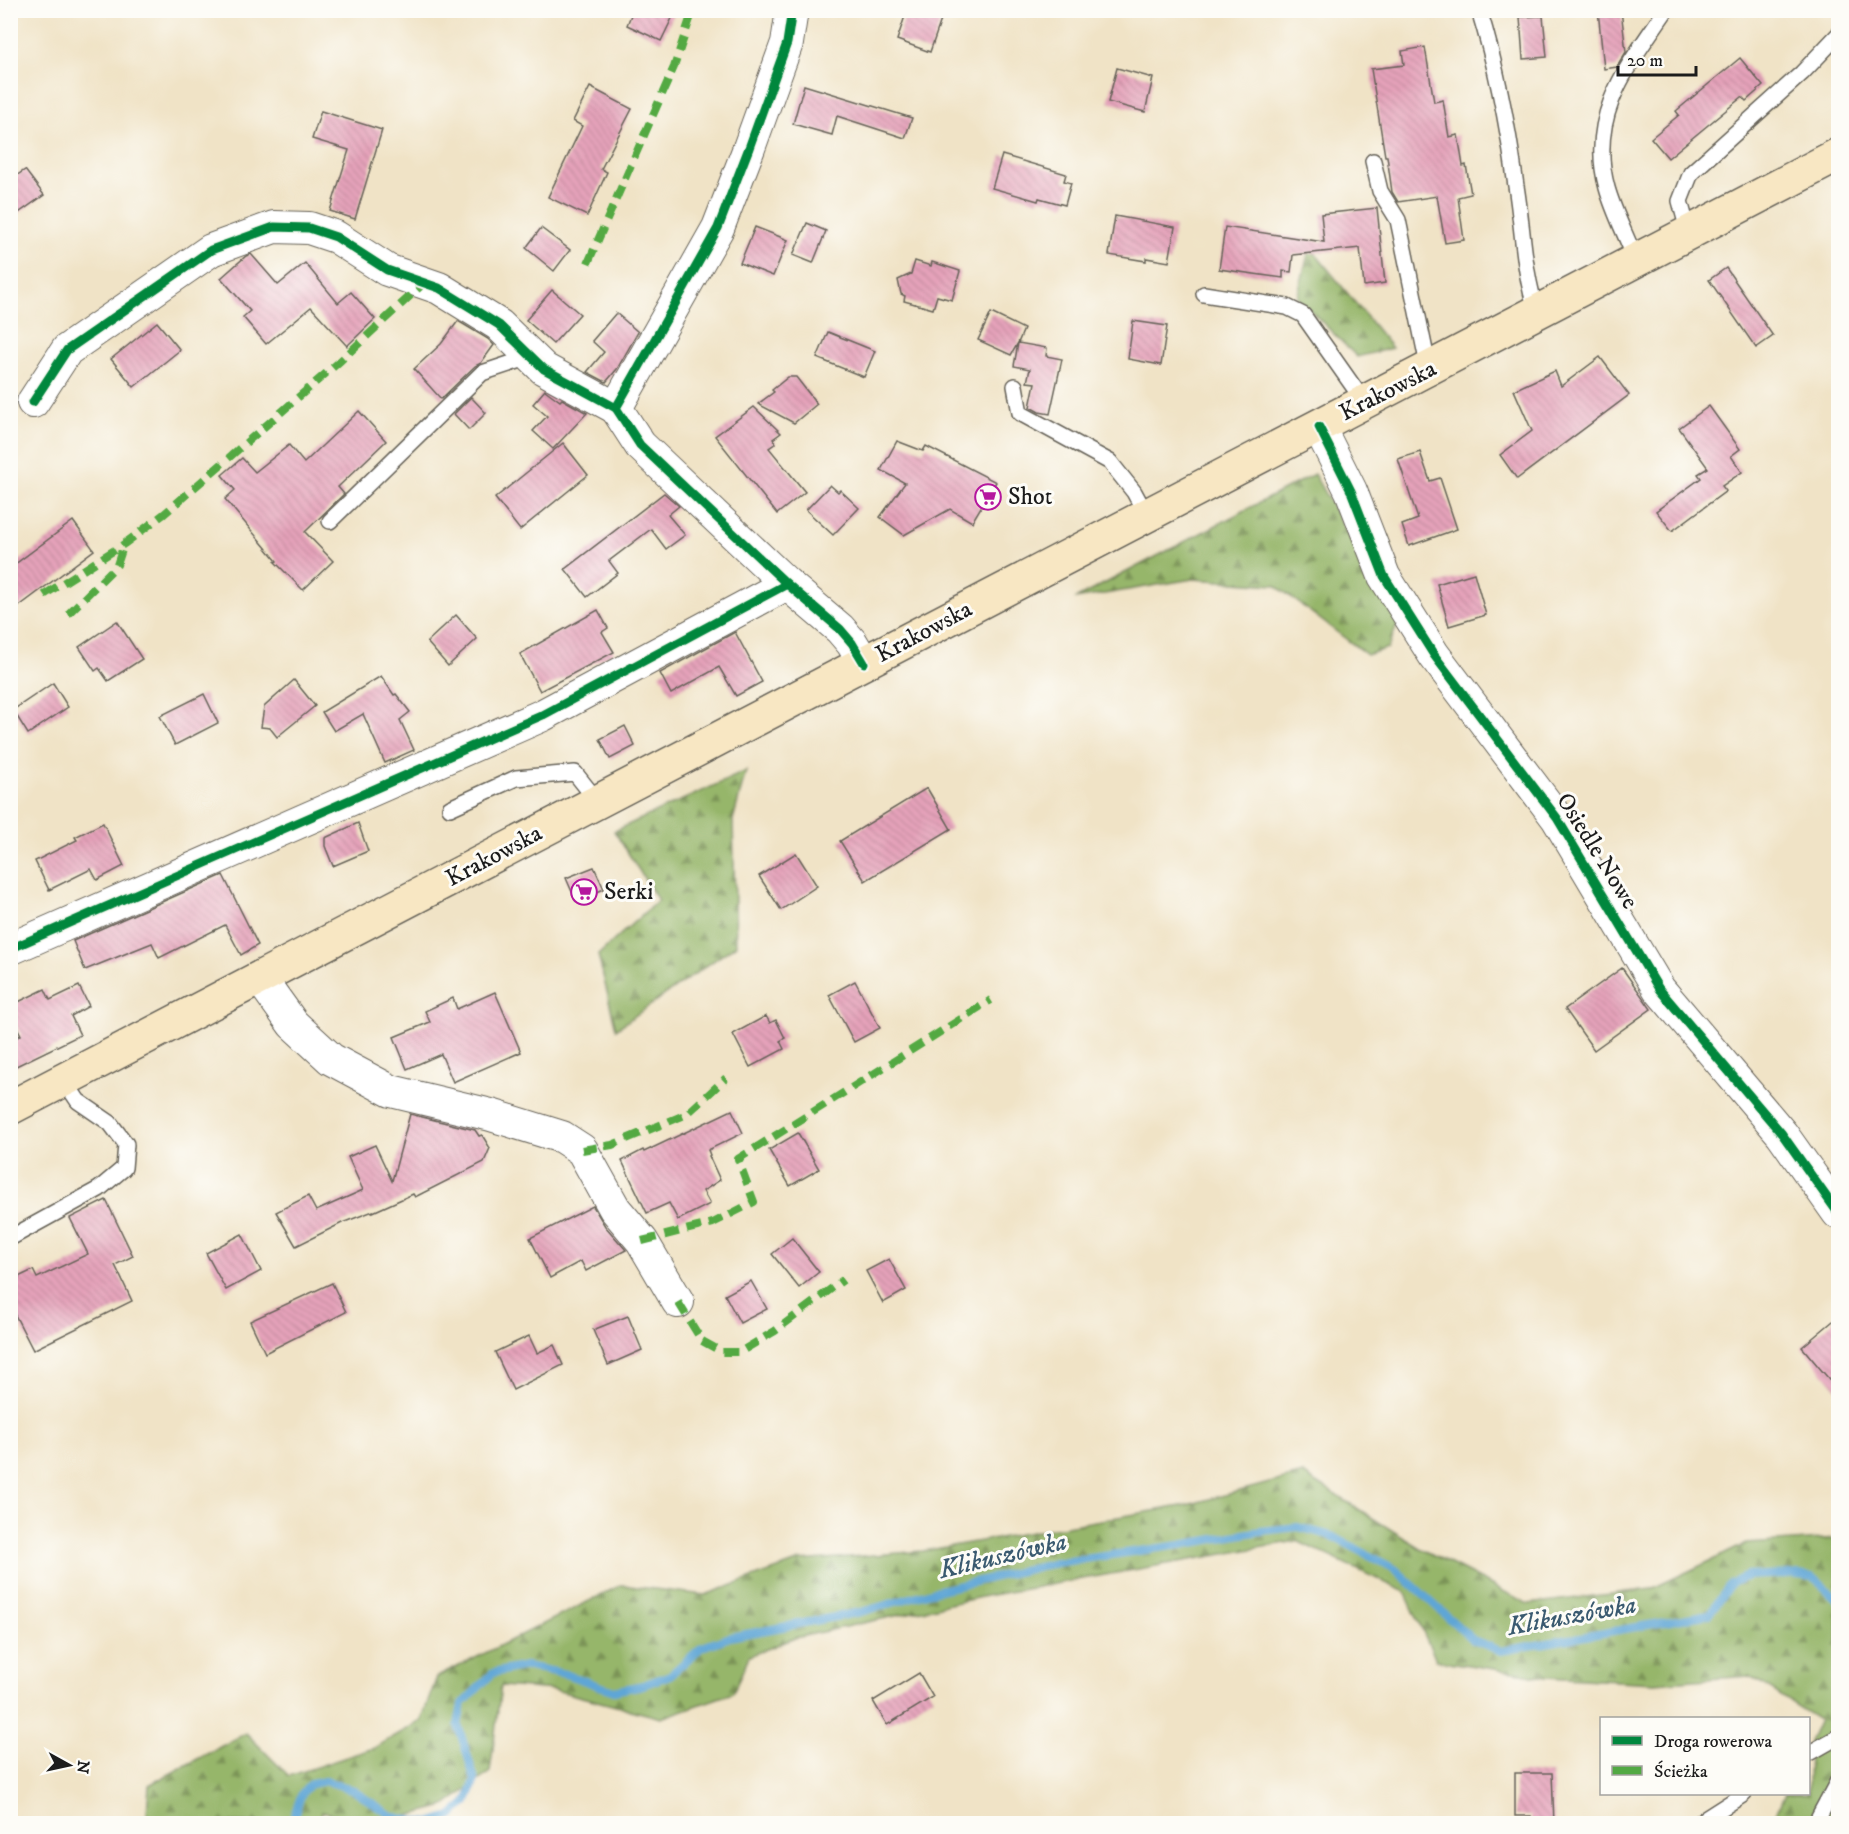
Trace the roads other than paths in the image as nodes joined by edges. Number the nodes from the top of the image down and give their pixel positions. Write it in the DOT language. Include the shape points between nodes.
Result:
graph roads {
  1 [pos="792,10"];
  2 [pos="1479,10"];
  3 [pos="1666,10"];
  4 [pos="1839,34"];
  5 [pos="1839,155"];
  6 [pos="1373,161"];
  7 [pos="1689,234"];
  8 [pos="1636,261"];
  9 [pos="1204,294"];
  10 [pos="1537,312"];
  11 [pos="530,357"];
  12 [pos="1429,370"];
  13 [pos="1015,386"];
  14 [pos="33,402"];
  15 [pos="1365,403"];
  16 [pos="616,408"];
  17 [pos="1319,427"];
  18 [pos="1147,516"];
  19 [pos="330,521"];
  20 [pos="787,584"];
  21 [pos="864,663"];
  22 [pos="598,802"];
  23 [pos="450,807"];
  24 [pos="10,949"];
  25 [pos="260,978"];
  26 [pos="64,1080"];
  27 [pos="10,1108"];
  28 [pos="1839,1213"];
  29 [pos="10,1238"];
  30 [pos="678,1302"];
  31 [pos="1839,1737"];
  32 [pos="1810,1753"];
  33 [pos="1839,1781"];
  34 [pos="1742,1795"];
  35 [pos="1697,1824"];
  36 [pos="1815,1824"];
  1 -- 16 [label="street" via="787,43 717,228"];
  2 -- 10 [label="lane" via="1498,77 1529,287"];
  3 -- 8 [label="lane" via="1635,56 1609,104 1603,124 1601,146 1608,189"];
  4 -- 7 [label="lane" via="1802,73 1691,173 1680,201"];
  5 -- 7 [label="main road, Krakowska"];
  6 -- 12 [label="lane" via="1380,191 1398,220"];
  7 -- 8 [label="main road, Krakowska"];
  8 -- 10 [label="main road, Krakowska"];
  9 -- 15 [label="lane" via="1287,307 1303,315"];
  10 -- 12 [label="main road, Krakowska"];
  11 -- 14 [label="street" via="499,325 439,288 387,270 336,237 309,228 274,227 211,250 67,350"];
  11 -- 16 [label="street" via="544,369"];
  11 -- 19 [label="lane" via="482,373"];
  12 -- 15 [label="main road, Krakowska"];
  13 -- 18 [label="lane" via="1020,413 1110,462"];
  15 -- 17 [label="main road, Krakowska"];
  16 -- 20 [label="street" via="640,445"];
  17 -- 18 [label="main road, Krakowska"];
  17 -- 28 [label="street, Osiedle Nowe" via="1351,491 1384,576 1434,655 1557,818 1659,989 1782,1134"];
  18 -- 21 [label="main road, Krakowska"];
  20 -- 21 [label="street" via="840,629"];
  20 -- 24 [label="street" via="543,716"];
  21 -- 22 [label="main road, Krakowska"];
  22 -- 23 [label="lane" via="575,773 516,778"];
  22 -- 25 [label="main road, Krakowska"];
  25 -- 26 [label="main road, Krakowska"];
  25 -- 30 [label="street" via="293,1024 331,1059 391,1091 490,1114 562,1137 582,1150 615,1209 642,1241"];
  26 -- 27 [label="main road, Krakowska"];
  26 -- 29 [label="lane" via="78,1101 110,1123 126,1144 124,1168 99,1189"];
  31 -- 32 [label="lane"];
  33 -- 36 [label="lane"];
  34 -- 35 [label="lane"];
}
